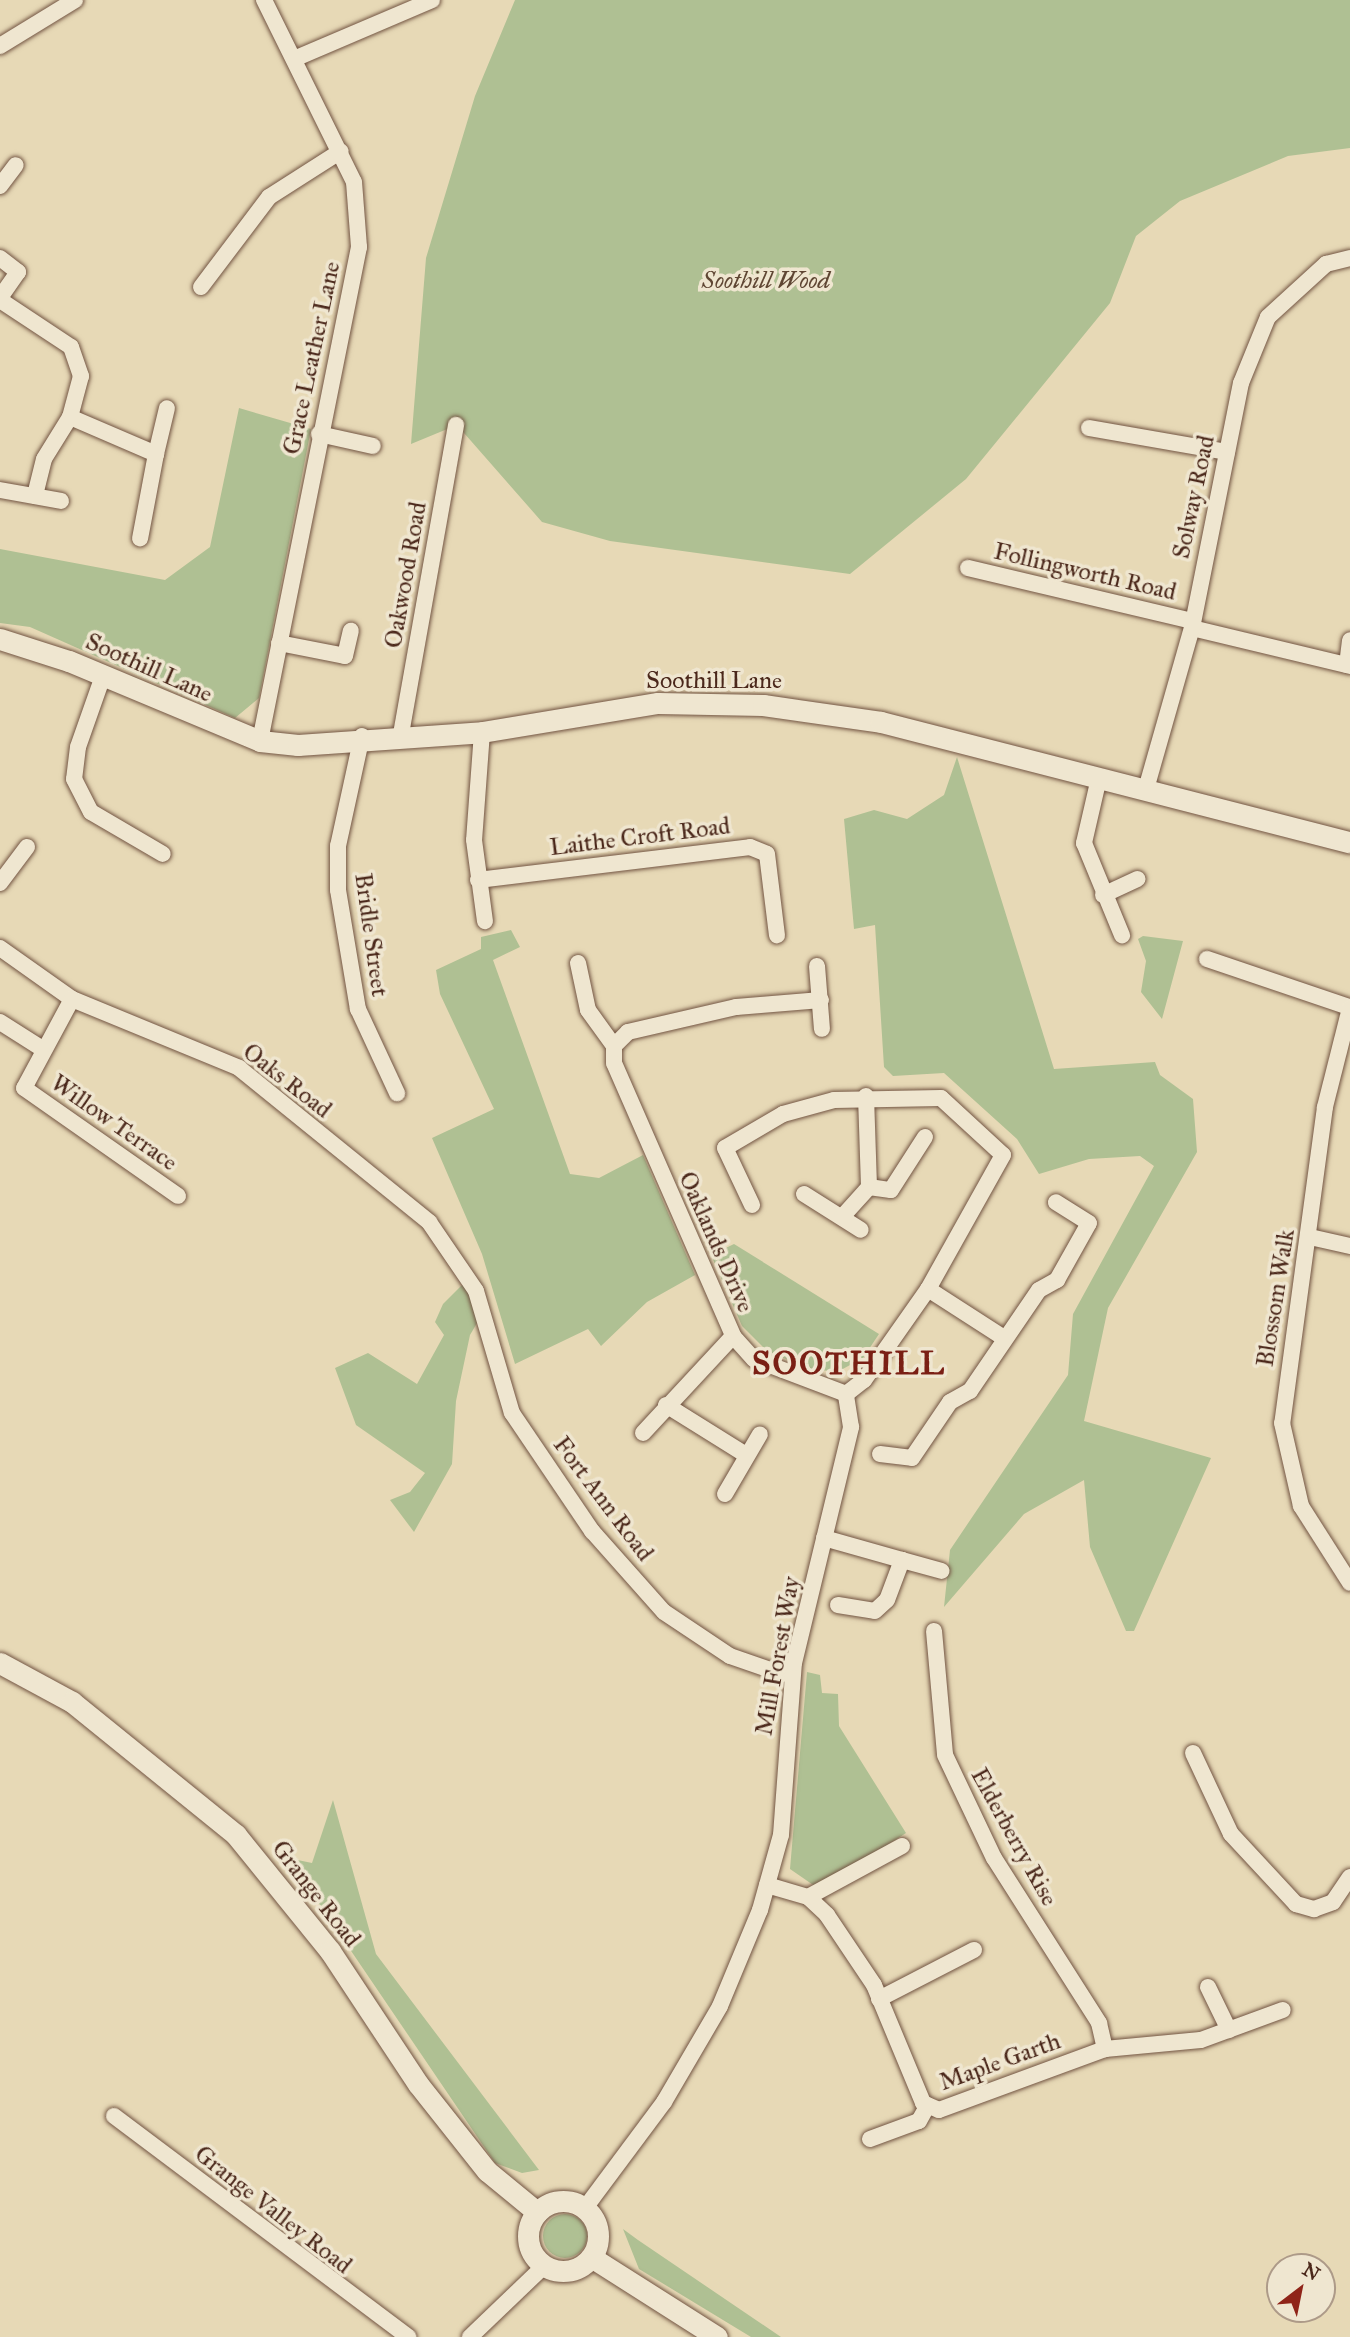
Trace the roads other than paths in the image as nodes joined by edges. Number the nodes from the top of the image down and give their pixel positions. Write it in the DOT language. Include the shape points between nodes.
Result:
graph roads {
  1 [pos="75,0"];
  2 [pos="264,0"];
  3 [pos="432,0"];
  4 [pos="0,47"];
  5 [pos="294,59"];
  6 [pos="341,151"];
  7 [pos="16,165"];
  8 [pos="0,187"];
  9 [pos="0,258"];
  10 [pos="1350,258"];
  11 [pos="201,287"];
  12 [pos="0,299"];
  13 [pos="167,408"];
  14 [pos="70,417"];
  15 [pos="456,425"];
  16 [pos="1089,428"];
  17 [pos="319,434"];
  18 [pos="373,446"];
  19 [pos="1227,452"];
  20 [pos="156,454"];
  21 [pos="0,490"];
  22 [pos="35,496"];
  23 [pos="61,501"];
  24 [pos="140,539"];
  25 [pos="968,568"];
  26 [pos="1192,624"];
  27 [pos="351,631"];
  28 [pos="0,639"];
  29 [pos="1350,640"];
  30 [pos="279,643"];
  31 [pos="1348,665"];
  32 [pos="103,676"];
  33 [pos="482,732"];
  34 [pos="401,734"];
  35 [pos="362,736"];
  36 [pos="260,741"];
  37 [pos="1099,778"];
  38 [pos="1146,789"];
  39 [pos="1350,842"];
  40 [pos="27,847"];
  41 [pos="163,853"];
  42 [pos="1138,879"];
  43 [pos="478,880"];
  44 [pos="0,883"];
  45 [pos="1103,894"];
  46 [pos="485,921"];
  47 [pos="1122,934"];
  48 [pos="777,935"];
  49 [pos="0,948"];
  50 [pos="1207,959"];
  51 [pos="578,962"];
  52 [pos="817,966"];
  53 [pos="72,999"];
  54 [pos="821,1000"];
  55 [pos="1349,1007"];
  56 [pos="0,1022"];
  57 [pos="822,1029"];
  58 [pos="614,1046"];
  59 [pos="41,1048"];
  60 [pos="397,1093"];
  61 [pos="866,1096"];
  62 [pos="925,1137"];
  63 [pos="869,1187"];
  64 [pos="804,1194"];
  65 [pos="178,1196"];
  66 [pos="1056,1202"];
  67 [pos="752,1205"];
  68 [pos="842,1217"];
  69 [pos="861,1230"];
  70 [pos="1310,1237"];
  71 [pos="1350,1246"];
  72 [pos="472,1281"];
  73 [pos="928,1289"];
  74 [pos="733,1336"];
  75 [pos="1004,1338"];
  76 [pos="846,1394"];
  77 [pos="666,1405"];
  78 [pos="643,1433"];
  79 [pos="760,1434"];
  80 [pos="880,1454"];
  81 [pos="746,1455"];
  82 [pos="725,1494"];
  83 [pos="824,1538"];
  84 [pos="902,1560"];
  85 [pos="942,1571"];
  86 [pos="1350,1583"];
  87 [pos="838,1605"];
  88 [pos="934,1631"];
  89 [pos="0,1663"];
  90 [pos="782,1674"];
  91 [pos="1193,1753"];
  92 [pos="902,1846"];
  93 [pos="1350,1877"];
  94 [pos="767,1885"];
  95 [pos="808,1897"];
  96 [pos="974,1950"];
  97 [pos="1208,1987"];
  98 [pos="879,1999"];
  99 [pos="1283,2010"];
  100 [pos="1228,2030"];
  101 [pos="1105,2049"];
  102 [pos="928,2105"];
  103 [pos="114,2116"];
  104 [pos="870,2139"];
  105 [pos="585,2208"];
  106 [pos="537,2212"];
  107 [pos="592,2257"];
  108 [pos="544,2266"];
  109 [pos="408,2337"];
  110 [pos="470,2337"];
  111 [pos="717,2337"];
  1 -- 4 [label="street"];
  2 -- 5 [label="street, Grace Leather Lane"];
  3 -- 5 [label="street"];
  5 -- 6 [label="street, Grace Leather Lane"];
  6 -- 11 [label="street" via="269,197"];
  6 -- 17 [label="street, Grace Leather Lane" via="354,182 359,247"];
  7 -- 8 [label="street"];
  9 -- 12 [label="street" via="18,271"];
  10 -- 19 [label="street, Solway Road" via="1326,264 1268,317 1241,383"];
  12 -- 14 [label="street" via="71,347 80,376"];
  13 -- 20 [label="street"];
  14 -- 20 [label="street"];
  14 -- 22 [label="street" via="44,459"];
  15 -- 34 [label="street, Oakwood Road"];
  16 -- 19 [label="street"];
  17 -- 18 [label="street"];
  17 -- 30 [label="street, Grace Leather Lane"];
  19 -- 26 [label="street, Solway Road"];
  20 -- 24 [label="street"];
  21 -- 22 [label="street"];
  22 -- 23 [label="street"];
  25 -- 26 [label="street, Follingworth Road"];
  26 -- 31 [label="street, Follingworth Road"];
  26 -- 38 [label="street, Solway Road"];
  27 -- 30 [label="street" via="345,656"];
  28 -- 32 [label="main road, Soothill Lane"];
  29 -- 31 [label="street"];
  30 -- 36 [label="street, Grace Leather Lane"];
  32 -- 36 [label="main road, Soothill Lane"];
  32 -- 41 [label="street" via="78,747 74,779 91,812"];
  33 -- 34 [label="main road, Soothill Lane"];
  33 -- 37 [label="main road, Soothill Lane" via="658,703 763,705 881,723"];
  33 -- 43 [label="street"];
  34 -- 35 [label="main road, Soothill Lane"];
  35 -- 36 [label="main road, Soothill Lane" via="298,745"];
  35 -- 60 [label="street, Bridle Street" via="338,846 338,890 358,1009"];
  37 -- 38 [label="main road, Soothill Lane"];
  37 -- 45 [label="street" via="1084,843"];
  38 -- 39 [label="main road, Soothill Lane"];
  40 -- 44 [label="street"];
  42 -- 45 [label="street"];
  43 -- 46 [label="street"];
  43 -- 48 [label="street, Laithe Croft Road" via="750,847 767,854"];
  45 -- 47 [label="street"];
  49 -- 53 [label="street, Oaks Road"];
  50 -- 55 [label="street, Blossom Walk"];
  51 -- 58 [label="street, Oaklands Drive" via="588,1010"];
  52 -- 54 [label="street"];
  53 -- 59 [label="street"];
  53 -- 72 [label="street, Oaks Road" via="239,1068 429,1222"];
  54 -- 57 [label="street"];
  54 -- 58 [label="street" via="663,1021 628,1032"];
  55 -- 70 [label="street, Blossom Walk" via="1325,1107"];
  56 -- 59 [label="street"];
  58 -- 74 [label="street, Oaklands Drive" via="614,1063"];
  59 -- 65 [label="street, Willow Terrace" via="24,1088"];
  61 -- 63 [label="street"];
  61 -- 67 [label="street" via="783,1114 725,1148"];
  61 -- 73 [label="street" via="941,1098 1003,1155"];
  62 -- 63 [label="street" via="891,1190"];
  63 -- 68 [label="street"];
  64 -- 68 [label="street"];
  66 -- 75 [label="street" via="1089,1223 1057,1280 1039,1290"];
  68 -- 69 [label="street"];
  70 -- 71 [label="street"];
  70 -- 86 [label="street, Blossom Walk" via="1286,1363 1285,1446 1301,1506"];
  72 -- 90 [label="street, Fort Ann Road" via="512,1413 592,1531 664,1612 730,1656"];
  73 -- 75 [label="street"];
  73 -- 76 [label="street" via="864,1380"];
  74 -- 76 [label="street, Oaklands Drive" via="754,1359"];
  74 -- 77 [label="street"];
  75 -- 80 [label="street" via="970,1391 950,1402 912,1458"];
  76 -- 83 [label="street, Mill Forest Way" via="850,1427"];
  77 -- 78 [label="street"];
  77 -- 81 [label="street"];
  79 -- 81 [label="street"];
  81 -- 82 [label="street"];
  83 -- 84 [label="street"];
  83 -- 94 [label="street, Mill Forest Way" via="792,1676 781,1835"];
  84 -- 85 [label="street"];
  84 -- 87 [label="street" via="887,1600 875,1611"];
  88 -- 101 [label="street, Elderberry Rise" via="945,1755 993,1858 1099,2023"];
  89 -- 106 [label="main road, Grange Road" via="72,1702 236,1835 330,1951 418,2084 487,2171"];
  91 -- 93 [label="street" via="1231,1834 1296,1904 1314,1909 1333,1902"];
  92 -- 95 [label="street"];
  94 -- 95 [label="street"];
  94 -- 105 [label="street, Mill Forest Way" via="720,2006 664,2102"];
  95 -- 98 [label="street, Maple Garth" via="827,1915"];
  96 -- 98 [label="street"];
  97 -- 100 [label="street"];
  98 -- 102 [label="street, Maple Garth"];
  99 -- 100 [label="street, Maple Garth"];
  100 -- 101 [label="street, Maple Garth" via="1201,2040"];
  101 -- 102 [label="street, Maple Garth" via="939,2110"];
  102 -- 104 [label="street" via="919,2121"];
  103 -- 109 [label="street, Grange Valley Road"];
  105 -- 106 [label="main road" via="566,2201"];
  105 -- 107 [label="main road" via="598,2234"];
  106 -- 108 [label="main road" via="527,2238"];
  107 -- 108 [label="main road" via="575,2269"];
  107 -- 111 [label="main road"];
  108 -- 110 [label="street"];
}
